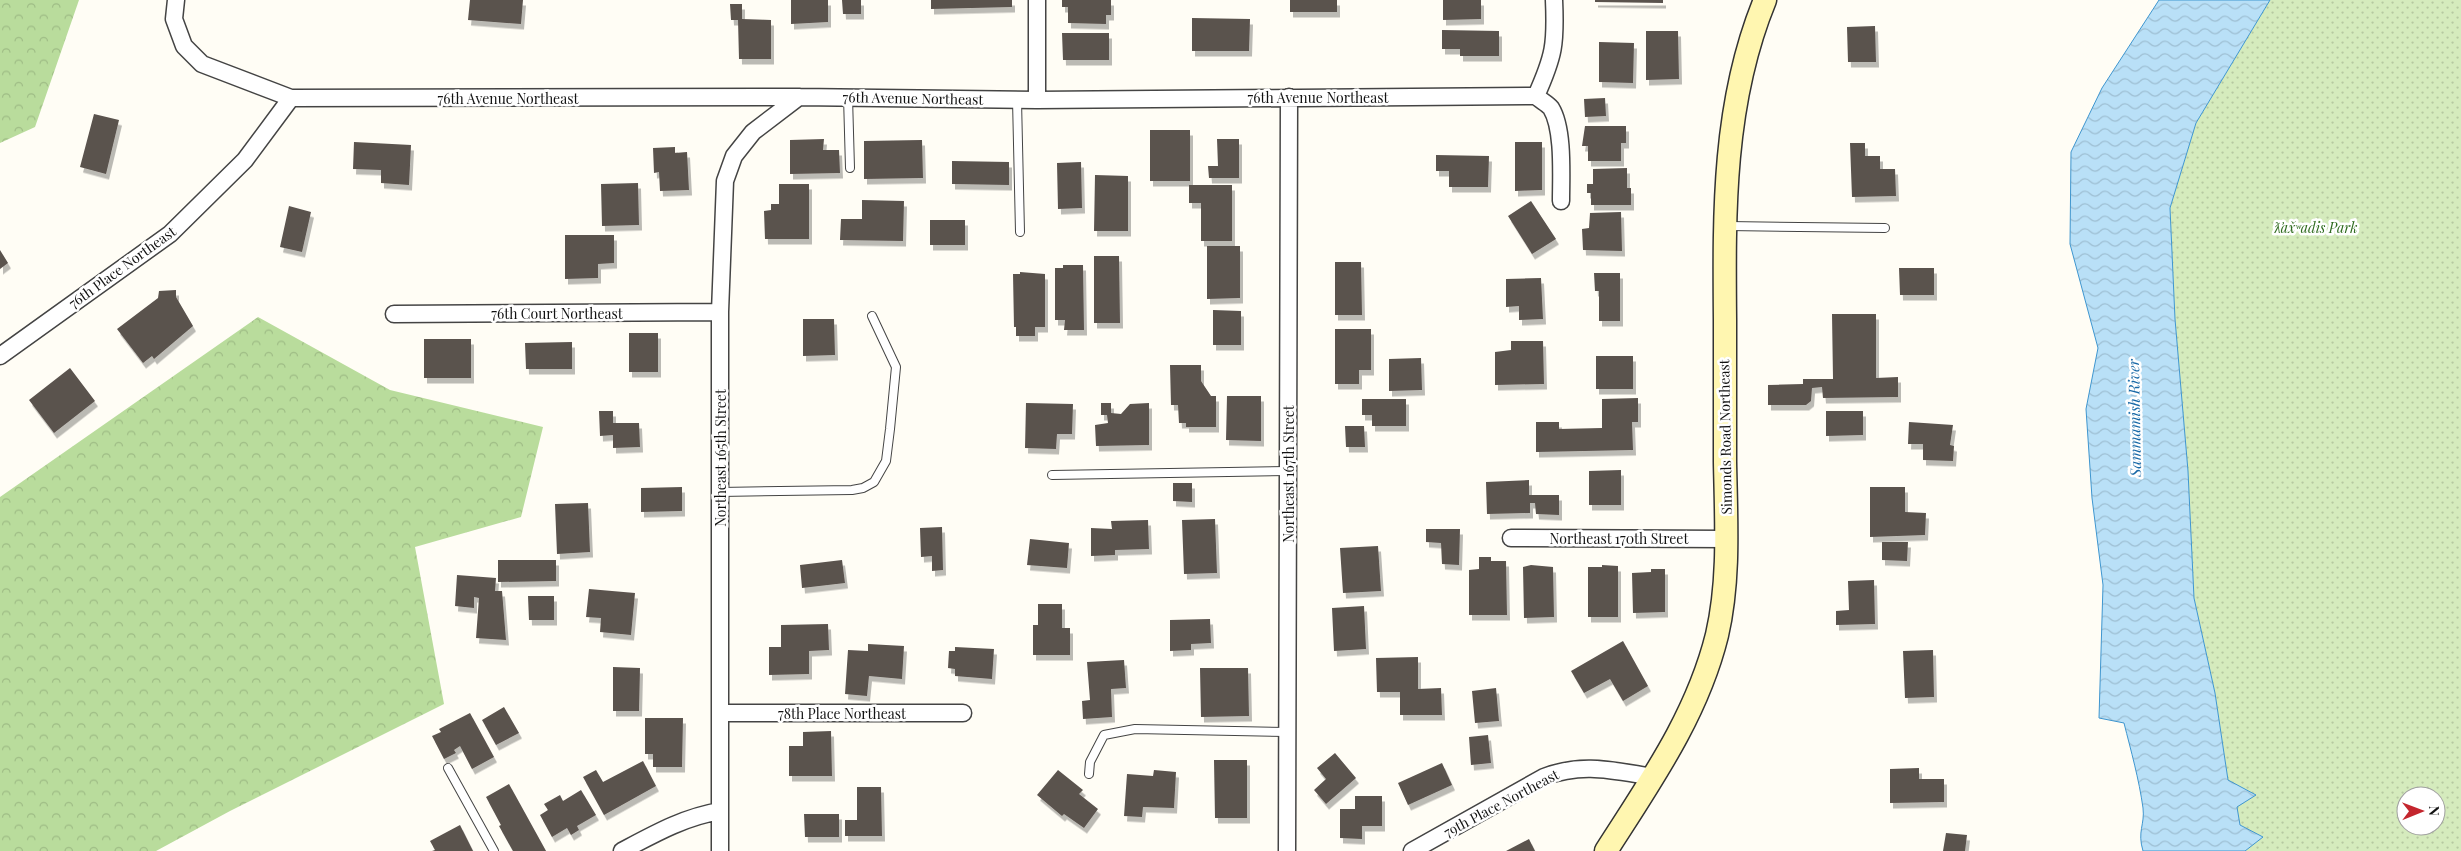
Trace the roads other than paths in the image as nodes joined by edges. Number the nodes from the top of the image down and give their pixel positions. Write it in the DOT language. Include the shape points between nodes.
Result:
graph roads {
  1 [pos="176,0"];
  2 [pos="1037,0"];
  3 [pos="1554,0"];
  4 [pos="1766,0"];
  5 [pos="1536,96"];
  6 [pos="799,97"];
  7 [pos="848,97"];
  8 [pos="1289,97"];
  9 [pos="291,98"];
  10 [pos="1017,100"];
  11 [pos="1037,100"];
  12 [pos="850,168"];
  13 [pos="1561,201"];
  14 [pos="1724,226"];
  15 [pos="1885,228"];
  16 [pos="1020,232"];
  17 [pos="720,312"];
  18 [pos="394,314"];
  19 [pos="872,316"];
  20 [pos="0,356"];
  21 [pos="1288,471"];
  22 [pos="1052,474"];
  23 [pos="720,492"];
  24 [pos="1511,538"];
  25 [pos="1726,539"];
  26 [pos="722,713"];
  27 [pos="963,713"];
  28 [pos="1287,732"];
  29 [pos="448,768"];
  30 [pos="1089,774"];
  31 [pos="1654,777"];
  32 [pos="720,811"];
  33 [pos="494,851"];
  34 [pos="622,851"];
  35 [pos="720,851"];
  36 [pos="1287,851"];
  37 [pos="1412,851"];
  38 [pos="1606,851"];
  1 -- 9 [label="street" via="174,19 184,46 202,64"];
  2 -- 11 [label="street"];
  3 -- 5 [label="street" via="1555,39 1549,66"];
  4 -- 14 [label="main road, Simonds Road Northeast" via="1736,98"];
  5 -- 8 [label="street, 76th Avenue Northeast"];
  5 -- 13 [label="street" via="1551,108 1557,125"];
  6 -- 7 [label="street, 76th Avenue Northeast"];
  6 -- 9 [label="street, 76th Avenue Northeast"];
  6 -- 17 [label="street, Northeast 165th Street" via="753,132 734,156 725,182"];
  7 -- 10 [label="street, 76th Avenue Northeast"];
  7 -- 12 [label="lane"];
  8 -- 11 [label="street, 76th Avenue Northeast"];
  8 -- 21 [label="street, Northeast 167th Street"];
  9 -- 20 [label="street, 76th Place Northeast" via="245,160 170,234"];
  10 -- 11 [label="street, 76th Avenue Northeast"];
  10 -- 16 [label="lane"];
  14 -- 15 [label="lane"];
  14 -- 25 [label="main road, Simonds Road Northeast"];
  17 -- 18 [label="street, 76th Court Northeast"];
  17 -- 23 [label="street, Northeast 165th Street"];
  19 -- 23 [label="lane" via="896,367 886,461 874,482 852,490"];
  21 -- 22 [label="lane"];
  21 -- 28 [label="street, Northeast 167th Street"];
  23 -- 26 [label="street, Northeast 165th Street"];
  24 -- 25 [label="street, Northeast 170th Street"];
  25 -- 31 [label="main road, Simonds Road Northeast" via="1723,596 1709,663 1698,695"];
  26 -- 27 [label="street, 78th Place Northeast"];
  26 -- 32 [label="street, Northeast 165th Street"];
  28 -- 30 [label="lane" via="1135,729 1104,735 1090,762"];
  28 -- 36 [label="street, Northeast 167th Street"];
  29 -- 33 [label="lane"];
  31 -- 37 [label="street, 79th Place Northeast" via="1581,767 1562,770"];
  31 -- 38 [label="main road, Simonds Road Northeast"];
  32 -- 34 [label="street" via="672,824"];
  32 -- 35 [label="street, Northeast 165th Street"];
}
